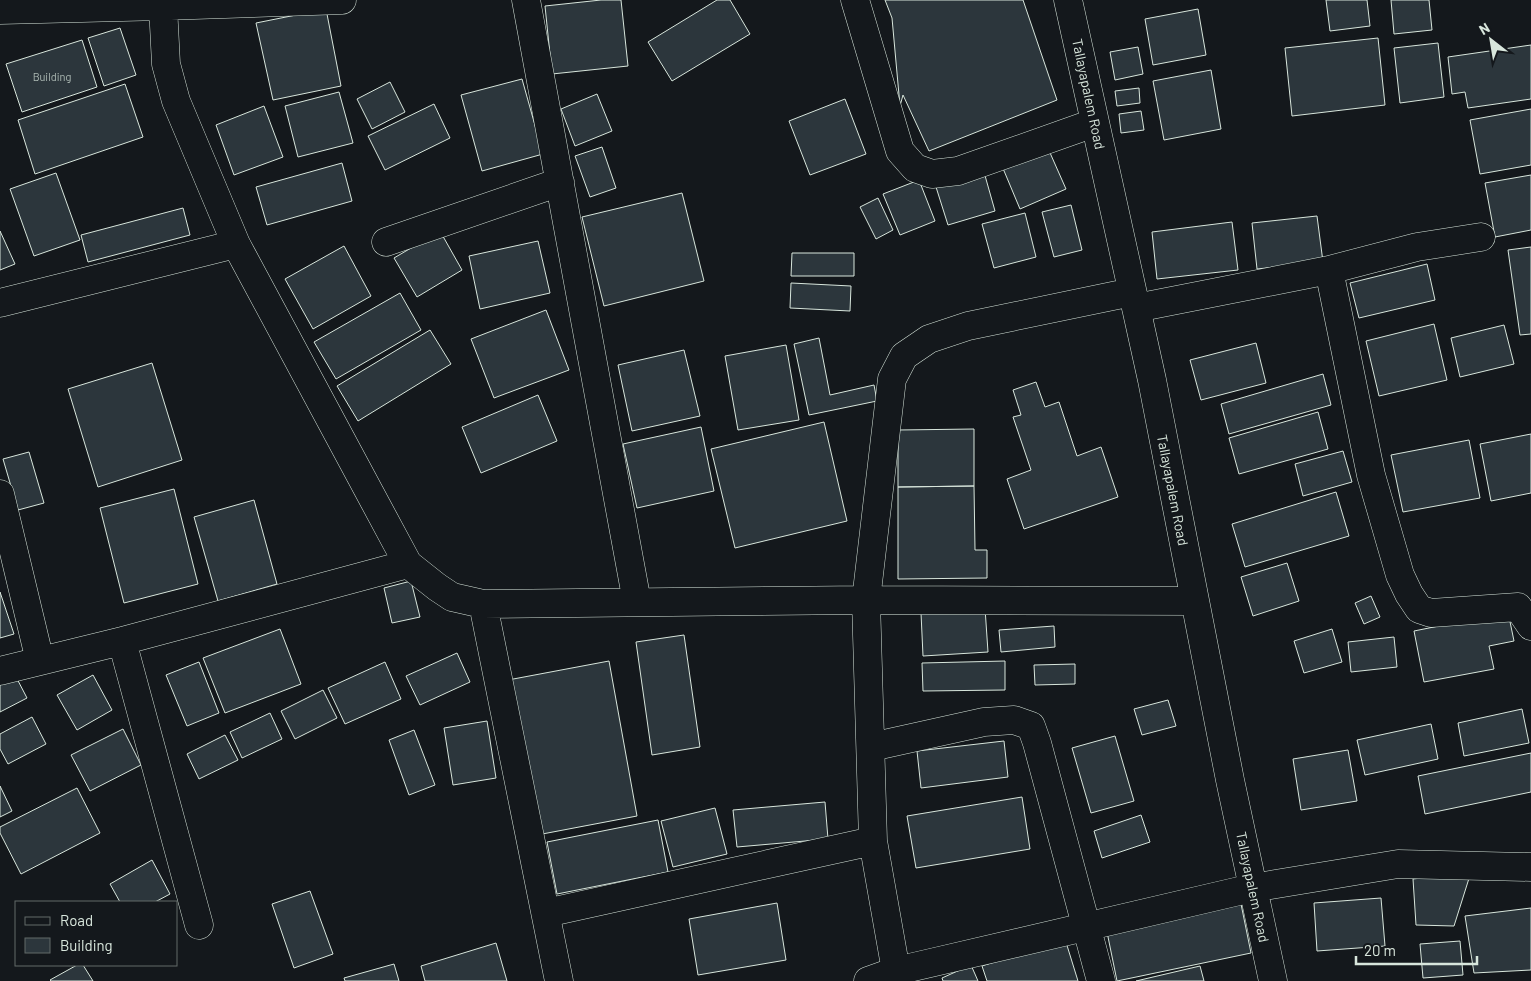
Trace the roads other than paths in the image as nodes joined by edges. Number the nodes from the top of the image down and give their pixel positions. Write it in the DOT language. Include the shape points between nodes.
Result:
graph roads {
  1 [pos="342,0"];
  2 [pos="526,0"];
  3 [pos="855,0"];
  4 [pos="1068,0"];
  5 [pos="79,4"];
  6 [pos="163,6"];
  7 [pos="0,10"];
  8 [pos="1094,123"];
  9 [pos="560,182"];
  10 [pos="1481,237"];
  11 [pos="386,242"];
  12 [pos="236,244"];
  13 [pos="1329,270"];
  14 [pos="1134,300"];
  15 [pos="0,303"];
  16 [pos="0,494"];
  17 [pos="408,564"];
  18 [pos="866,600"];
  19 [pos="1195,601"];
  20 [pos="637,602"];
  21 [pos="483,604"];
  22 [pos="1527,608"];
  23 [pos="122,641"];
  24 [pos="40,661"];
  25 [pos="0,671"];
  26 [pos="871,747"];
  27 [pos="873,840"];
  28 [pos="1531,867"];
  29 [pos="1252,888"];
  30 [pos="546,913"];
  31 [pos="199,925"];
  32 [pos="1086,928"];
  33 [pos="896,971"];
  34 [pos="559,981"];
  35 [pos="868,981"];
  36 [pos="1101,981"];
  37 [pos="1273,981"];
  1 -- 6 [label="street"];
  2 -- 9 [label="street"];
  3 -- 8 [label="street" via="900,151 915,168 932,174 958,171"];
  4 -- 8 [label="street, Tallayapalem Road"];
  5 -- 6 [label="street"];
  5 -- 7 [label="street"];
  6 -- 12 [label="street" via="166,64 176,101"];
  8 -- 14 [label="street, Tallayapalem Road"];
  9 -- 11 [label="street"];
  9 -- 20 [label="street"];
  10 -- 13 [label="street" via="1417,247"];
  12 -- 15 [label="street"];
  12 -- 17 [label="street"];
  13 -- 14 [label="street"];
  13 -- 22 [label="street" via="1371,475 1400,575 1409,594 1419,609 1431,613"];
  14 -- 18 [label="street" via="968,326 929,339 904,356 892,379"];
  14 -- 19 [label="street, Tallayapalem Road"];
  16 -- 24 [label="street"];
  17 -- 21 [label="street" via="452,597"];
  17 -- 23 [label="street"];
  18 -- 19 [label="street"];
  18 -- 20 [label="street"];
  18 -- 26 [label="street"];
  19 -- 29 [label="street, Tallayapalem Road"];
  20 -- 21 [label="street"];
  21 -- 30 [label="street"];
  23 -- 24 [label="street"];
  23 -- 31 [label="street"];
  24 -- 25 [label="street"];
  26 -- 27 [label="street"];
  26 -- 32 [label="street" via="984,722 1014,720 1031,726"];
  27 -- 30 [label="street"];
  27 -- 33 [label="street"];
  28 -- 29 [label="street" via="1398,864"];
  29 -- 32 [label="street"];
  29 -- 37 [label="street, Tallayapalem Road"];
  30 -- 34 [label="street"];
  32 -- 33 [label="street"];
  32 -- 36 [label="street"];
  33 -- 35 [label="street"];
}
